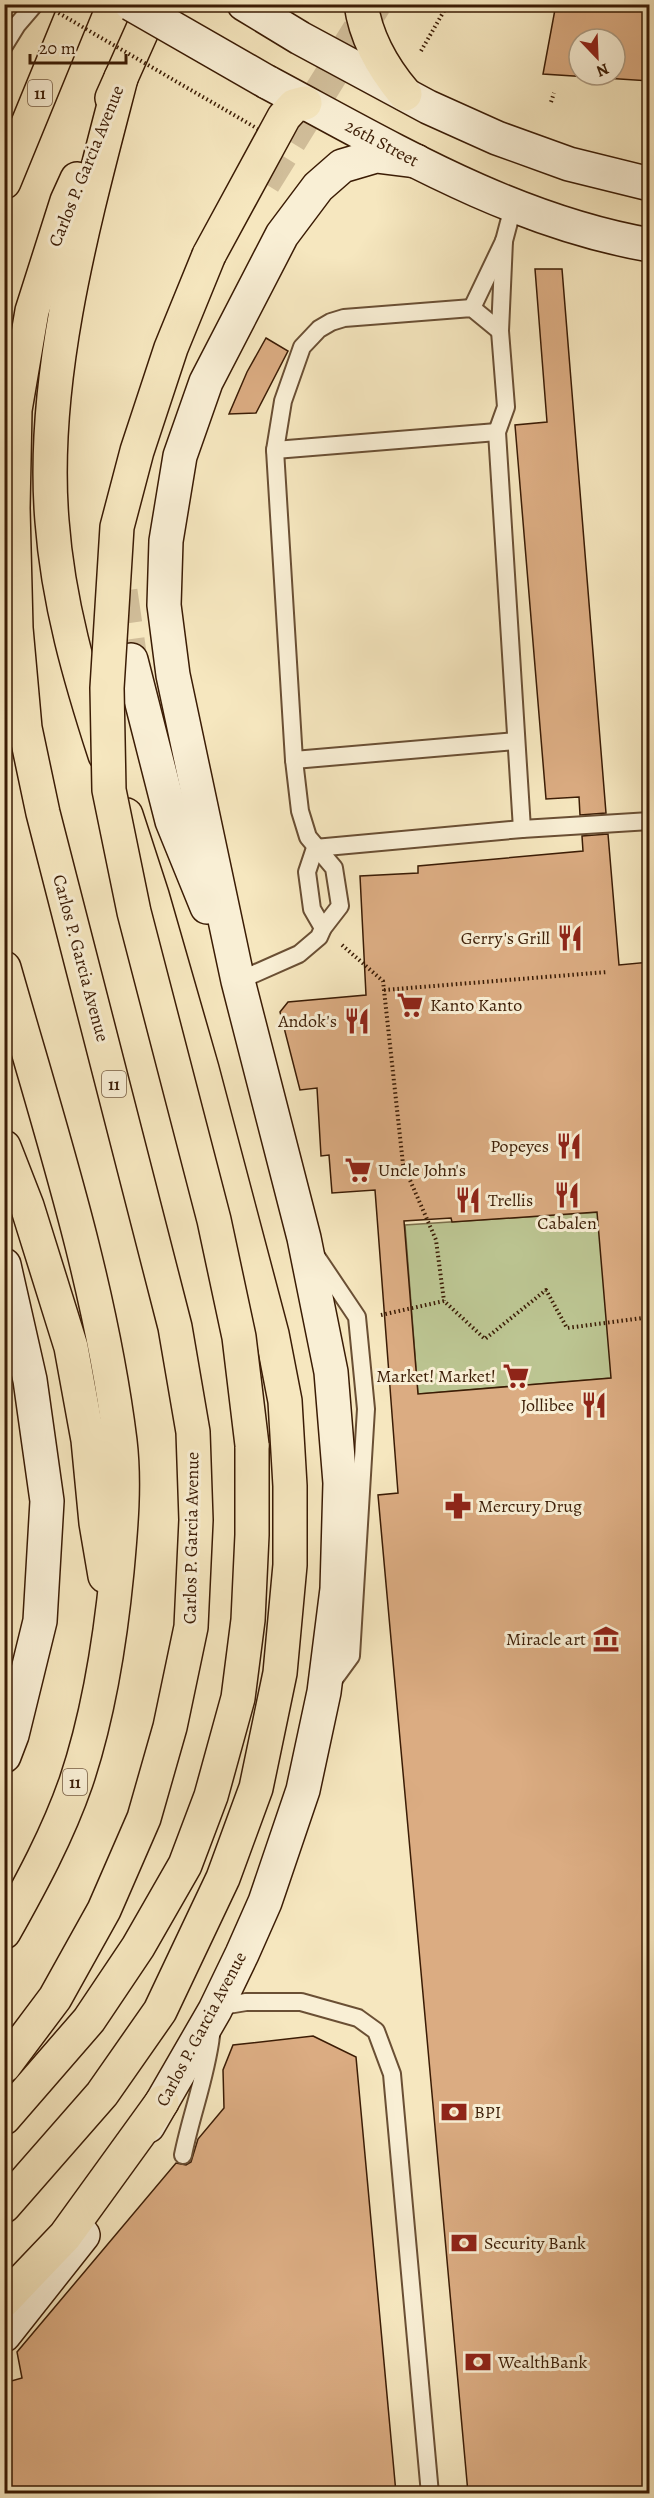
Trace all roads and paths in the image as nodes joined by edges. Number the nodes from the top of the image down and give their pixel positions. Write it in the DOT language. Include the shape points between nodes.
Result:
graph roads {
  1 [pos="35,4"];
  2 [pos="43,4"];
  3 [pos="77,4"];
  4 [pos="131,4"];
  5 [pos="154,4"];
  6 [pos="244,4"];
  7 [pos="361,4"];
  8 [pos="448,4"];
  9 [pos="4,46"];
  10 [pos="421,51"];
  11 [pos="121,78"];
  12 [pos="405,93"];
  13 [pos="554,93"];
  14 [pos="552,102"];
  15 [pos="305,103"];
  16 [pos="258,129"];
  17 [pos="416,161"];
  18 [pos="4,182"];
  19 [pos="650,184"];
  20 [pos="513,207"];
  21 [pos="504,241"];
  22 [pos="650,245"];
  23 [pos="472,308"];
  24 [pos="500,331"];
  25 [pos="497,432"];
  26 [pos="275,450"];
  27 [pos="131,660"];
  28 [pos="515,741"];
  29 [pos="294,760"];
  30 [pos="642,822"];
  31 [pos="522,829"];
  32 [pos="315,848"];
  33 [pos="323,928"];
  34 [pos="4,968"];
  35 [pos="607,972"];
  36 [pos="238,981"];
  37 [pos="384,990"];
  38 [pos="4,1147"];
  39 [pos="304,1238"];
  40 [pos="4,1265"];
  41 [pos="444,1301"];
  42 [pos="357,1317"];
  43 [pos="650,1317"];
  44 [pos="112,1622"];
  45 [pos="324,1692"];
  46 [pos="4,1756"];
  47 [pos="4,1932"];
  48 [pos="216,2008"];
  49 [pos="4,2066"];
  50 [pos="162,2102"];
  51 [pos="4,2118"];
  52 [pos="183,2155"];
  53 [pos="4,2206"];
  54 [pos="4,2300"];
  55 [pos="4,2335"];
  56 [pos="430,2493"];
  1 -- 9 [label="lane"];
  2 -- 16 [label="path, bridge"];
  3 -- 18 [label="main road, 11"];
  4 -- 15 [label="main road, 26th Street, bridge"];
  5 -- 11 [label="main road, Carlos P. Garcia Avenue / 11"];
  6 -- 12 [label="main road"];
  7 -- 12 [label="main road" via="374,48 391,78"];
  8 -- 10 [label="path"];
  11 -- 49 [label="main road, Carlos P. Garcia Avenue / 11" via="68,201 32,311 15,410 16,628 25,728 44,813 177,1339 193,1432 196,1520 191,1627 170,1726 144,1818 104,1910 55,1998"];
  11 -- 53 [label="main road" via="88,206 63,328 51,436 51,520 63,611 83,688 152,895 272,1334 285,1401 290,1565 280,1673 261,1765 223,1878 160,2011 102,2094"];
  12 -- 19 [label="main road" via="497,138 569,164"];
  13 -- 14 [label="path"];
  15 -- 17 [label="main road, 26th Street"];
  15 -- 51 [label="main road, bridge" via="294,106 284,117 209,255 171,348 117,527 107,688 109,790 134,912 214,1220 239,1337 252,1445 252,1535 248,1620 238,1698 211,1796 185,1865 138,1947 89,2020"];
  17 -- 20 [label="main road, 26th Street"];
  17 -- 36 [label="main road, Carlos P. Garcia Avenue" via="376,156 342,166 318,187 282,235 206,382 180,456 166,542 164,605 175,686"];
  20 -- 21 [label="lane"];
  20 -- 22 [label="main road, 26th Street" via="590,232"];
  21 -- 23 [label="lane"];
  21 -- 24 [label="lane"];
  23 -- 24 [label="lane"];
  23 -- 26 [label="lane" via="344,318 319,329 302,347 283,401"];
  24 -- 25 [label="lane" via="506,407"];
  25 -- 26 [label="lane"];
  25 -- 28 [label="lane"];
  26 -- 29 [label="lane"];
  27 -- 36 [label="main road, Carlos P. Garcia Avenue" via="172,821"];
  28 -- 29 [label="lane"];
  28 -- 31 [label="lane"];
  29 -- 32 [label="lane" via="300,811"];
  30 -- 31 [label="lane"];
  31 -- 32 [label="lane"];
  32 -- 33 [label="lane" via="307,872 312,909"];
  32 -- 33 [label="lane" via="334,868 340,906"];
  33 -- 36 [label="lane" via="319,937 299,954"];
  33 -- 37 [label="path" via="383,981"];
  34 -- 44 [label="main road, 11" via="75,1220 103,1341 118,1431 122,1523"];
  35 -- 37 [label="path"];
  36 -- 39 [label="main road, Carlos P. Garcia Avenue"];
  37 -- 41 [label="path" via="403,1164 436,1240"];
  38 -- 44 [label="main road" via="27,1206 71,1347 88,1440"];
  39 -- 42 [label="lane"];
  39 -- 45 [label="main road, Carlos P. Garcia Avenue" via="331,1372 340,1483 337,1589"];
  40 -- 46 [label="main road" via="30,1380 47,1501 40,1621"];
  41 -- 42 [label="path" via="391,1314"];
  41 -- 43 [label="path" via="485,1339 546,1290 567,1328"];
  42 -- 45 [label="lane" via="366,1408 351,1656"];
  44 -- 47 [label="main road, 11" via="97,1710 75,1784 36,1874"];
  45 -- 48 [label="main road, Carlos P. Garcia Avenue" via="303,1790 268,1891"];
  48 -- 50 [label="main road, Carlos P. Garcia Avenue"];
  48 -- 52 [label="lane"];
  48 -- 56 [label="lane" via="246,2002 301,2002 358,2018 376,2031 392,2074"];
  50 -- 54 [label="main road" via="65,2236"];
  50 -- 55 [label="main road, Carlos P. Garcia Avenue" via="90,2226"];
}
